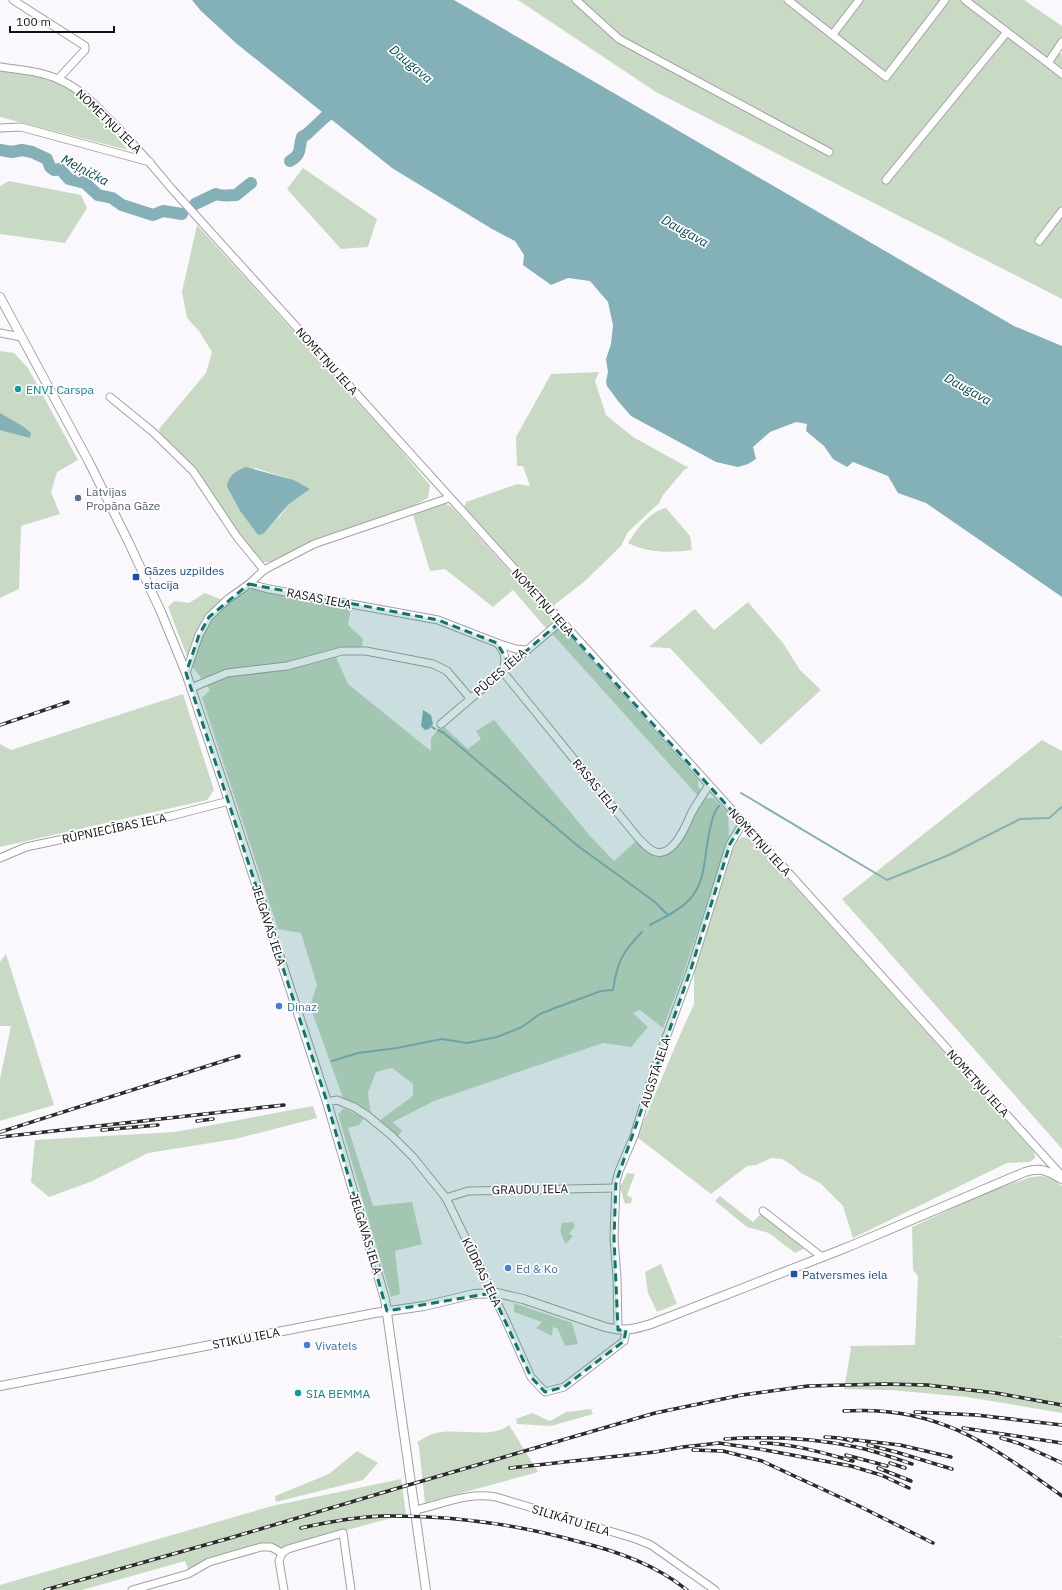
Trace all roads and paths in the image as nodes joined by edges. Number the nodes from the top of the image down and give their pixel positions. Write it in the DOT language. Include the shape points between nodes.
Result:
graph roads {
  1 [pos="12,0"];
  2 [pos="576,0"];
  3 [pos="788,0"];
  4 [pos="858,0"];
  5 [pos="945,0"];
  6 [pos="964,0"];
  7 [pos="1007,32"];
  8 [pos="833,34"];
  9 [pos="1062,42"];
  10 [pos="1048,63"];
  11 [pos="0,67"];
  12 [pos="1062,74"];
  13 [pos="58,79"];
  14 [pos="0,128"];
  15 [pos="830,152"];
  16 [pos="150,162"];
  17 [pos="886,180"];
  18 [pos="1062,212"];
  19 [pos="1039,241"];
  20 [pos="0,297"];
  21 [pos="0,333"];
  22 [pos="21,337"];
  23 [pos="110,397"];
  24 [pos="449,498"];
  25 [pos="264,570"];
  26 [pos="250,584"];
  27 [pos="560,622"];
  28 [pos="497,643"];
  29 [pos="526,650"];
  30 [pos="503,672"];
  31 [pos="186,673"];
  32 [pos="191,688"];
  33 [pos="470,698"];
  34 [pos="442,724"];
  35 [pos="709,785"];
  36 [pos="229,801"];
  37 [pos="743,823"];
  38 [pos="0,858"];
  39 [pos="326,1102"];
  40 [pos="1062,1178"];
  41 [pos="616,1188"];
  42 [pos="446,1198"];
  43 [pos="762,1211"];
  44 [pos="822,1257"];
  45 [pos="492,1293"];
  46 [pos="387,1311"];
  47 [pos="622,1330"];
  48 [pos="0,1386"];
  49 [pos="415,1510"];
  50 [pos="282,1553"];
  51 [pos="132,1590"];
  52 [pos="284,1590"];
  53 [pos="351,1590"];
  54 [pos="426,1590"];
  55 [pos="715,1590"];
  1 -- 13 [label="street" via="85,46 85,50"];
  2 -- 15 [label="street" via="619,39"];
  3 -- 8 [label="street"];
  4 -- 8 [label="street"];
  5 -- 8 [label="street" via="886,77"];
  6 -- 7 [label="street"];
  7 -- 10 [label="street"];
  7 -- 17 [label="street"];
  9 -- 10 [label="street"];
  10 -- 12 [label="street"];
  11 -- 13 [label="street, NOMETŅU IELA"];
  13 -- 16 [label="street, NOMETŅU IELA" via="87,97"];
  14 -- 16 [label="street" via="21,127"];
  16 -- 24 [label="street, NOMETŅU IELA"];
  18 -- 19 [label="street"];
  20 -- 22 [label="street, JELGAVAS IELA"];
  21 -- 22 [label="street"];
  22 -- 31 [label="street, JELGAVAS IELA" via="130,543"];
  23 -- 25 [label="street" via="193,471 237,537"];
  24 -- 25 [label="street" via="314,544"];
  24 -- 27 [label="street, NOMETŅU IELA"];
  25 -- 26 [label="street"];
  26 -- 28 [label="street, RASAS IELA" via="438,620"];
  26 -- 31 [label="street" via="228,599 209,617 199,635"];
  27 -- 29 [label="street, PŪCES IELA"];
  27 -- 35 [label="street, NOMETŅU IELA"];
  28 -- 29 [label="street, RASAS IELA"];
  28 -- 30 [label="street" via="506,656"];
  29 -- 30 [label="street, PŪCES IELA"];
  30 -- 33 [label="street, PŪCES IELA"];
  30 -- 35 [label="street, RASAS IELA" via="647,847 657,852 665,851 674,844 685,830 691,814"];
  31 -- 32 [label="street, JELGAVAS IELA"];
  32 -- 33 [label="street" via="227,673 287,666 342,651 366,651 433,664 447,671"];
  32 -- 36 [label="street, JELGAVAS IELA"];
  33 -- 34 [label="street, PŪCES IELA"];
  35 -- 37 [label="street, NOMETŅU IELA"];
  36 -- 38 [label="street, RŪPNIECĪBAS IELA" via="26,847"];
  36 -- 39 [label="street, JELGAVAS IELA"];
  37 -- 40 [label="street, NOMETŅU IELA"];
  37 -- 41 [label="street, AUGSTĀ IELA" via="730,844 692,969 655,1068 634,1136 619,1171"];
  39 -- 42 [label="street, KŪDRAS IELA" via="337,1100 368,1116 413,1157"];
  39 -- 46 [label="street, JELGAVAS IELA"];
  40 -- 44 [label="street" via="1043,1170 1025,1172"];
  41 -- 42 [label="street, GRAUDU IELA" via="468,1191"];
  41 -- 47 [label="street, AUGSTĀ IELA" via="614,1238"];
  42 -- 45 [label="street, KŪDRAS IELA"];
  43 -- 44 [label="street"];
  44 -- 47 [label="street" via="652,1324"];
  45 -- 46 [label="street, STIKLU IELA" via="474,1294 424,1306"];
  45 -- 47 [label="street" via="510,1295"];
  45 -- 47 [label="street, KŪDRAS IELA" via="531,1377 545,1392 564,1387 624,1341"];
  46 -- 48 [label="street, STIKLU IELA"];
  46 -- 49 [label="street, JELGAVAS IELA"];
  49 -- 54 [label="street, JELGAVAS IELA"];
  49 -- 55 [label="street, SILIKĀTU IELA" via="474,1495 496,1497 641,1541 657,1549"];
  50 -- 51 [label="street" via="271,1547 261,1547 209,1562 188,1574"];
  50 -- 52 [label="street" via="279,1561"];
  50 -- 53 [label="street" via="343,1532"];
}
